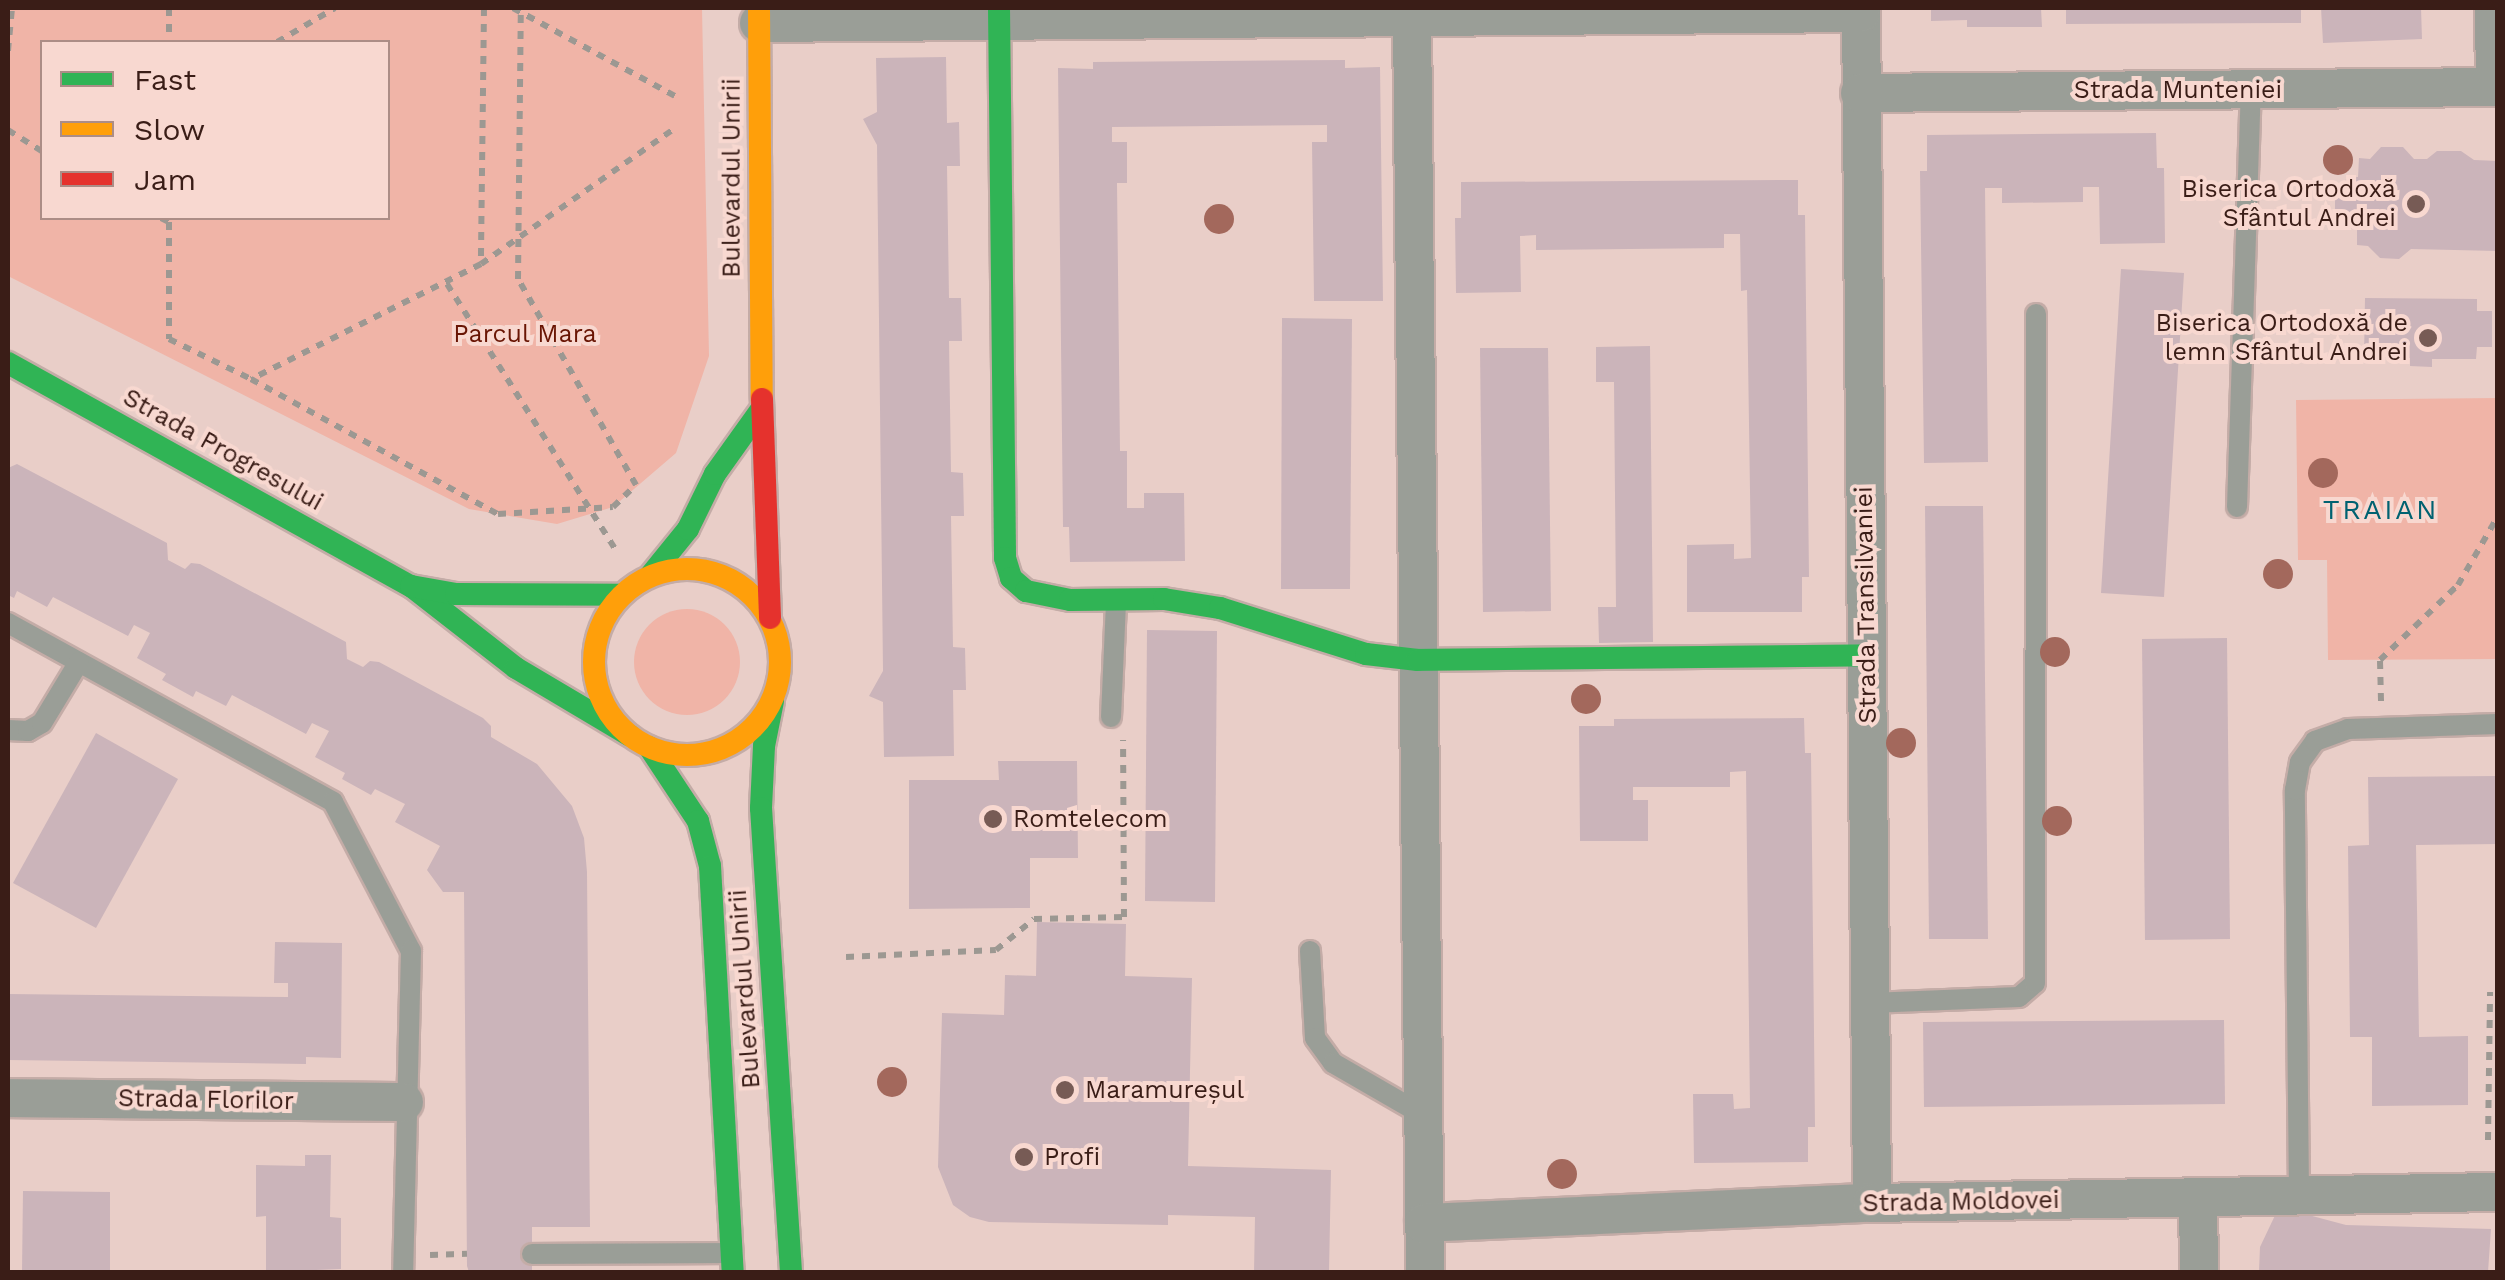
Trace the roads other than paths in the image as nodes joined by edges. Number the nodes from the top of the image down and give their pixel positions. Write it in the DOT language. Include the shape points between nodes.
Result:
graph roads {
  1 [pos="2494,8"];
  2 [pos="1861,10"];
  3 [pos="1539,12"];
  4 [pos="999,14"];
  5 [pos="759,15"];
  6 [pos="1412,17"];
  7 [pos="2496,87"];
  8 [pos="2251,90"];
  9 [pos="1860,93"];
  10 [pos="2036,314"];
  11 [pos="8,363"];
  12 [pos="762,408"];
  13 [pos="2237,507"];
  14 [pos="650,576"];
  15 [pos="411,586"];
  16 [pos="622,595"];
  17 [pos="1116,600"];
  18 [pos="770,618"];
  19 [pos="8,622"];
  20 [pos="1866,655"];
  21 [pos="1418,660"];
  22 [pos="78,662"];
  23 [pos="772,701"];
  24 [pos="1111,717"];
  25 [pos="2498,724"];
  26 [pos="8,730"];
  27 [pos="639,741"];
  28 [pos="1310,951"];
  29 [pos="1870,1003"];
  30 [pos="8,1098"];
  31 [pos="404,1102"];
  32 [pos="1423,1115"];
  33 [pos="2498,1192"];
  34 [pos="2299,1193"];
  35 [pos="2198,1198"];
  36 [pos="1872,1203"];
  37 [pos="1424,1223"];
  38 [pos="532,1254"];
  39 [pos="734,1263"];
  40 [pos="403,1272"];
  41 [pos="791,1272"];
  42 [pos="1425,1272"];
  43 [pos="2199,1272"];
  1 -- 7 [label="street, Strada Munteniei"];
  2 -- 3 [label="street"];
  2 -- 9 [label="street, Strada Transilvaniei"];
  3 -- 6 [label="street"];
  4 -- 5 [label="street"];
  4 -- 6 [label="street"];
  4 -- 17 [label="main road" via="1005,558 1011,578 1026,591"];
  5 -- 12 [label="main road, Bulevardul Unirii"];
  6 -- 21 [label="street"];
  7 -- 8 [label="street, Strada Munteniei"];
  8 -- 9 [label="street, Strada Munteniei"];
  8 -- 13 [label="lane"];
  9 -- 20 [label="street, Strada Transilvaniei"];
  10 -- 29 [label="lane" via="2035,984 2019,996"];
  11 -- 15 [label="main road, Strada Progresului"];
  12 -- 14 [label="main road, Bulevardul Unirii" via="714,474 688,529"];
  12 -- 18 [label="main road, Bulevardul Unirii"];
  14 -- 16 [label="main road, Bulevardul Unirii"];
  14 -- 18 [label="main road, Bulevardul Unirii" via="691,570 732,580"];
  15 -- 16 [label="main road, Strada Progresului" via="456,594"];
  15 -- 27 [label="main road, Strada Progresului" via="516,668"];
  16 -- 27 [label="main road, Bulevardul Unirii" via="596,641 594,668 600,694"];
  17 -- 21 [label="main road" via="1220,608 1366,654"];
  17 -- 24 [label="lane"];
  18 -- 23 [label="main road, Bulevardul Unirii" via="780,645"];
  19 -- 22 [label="lane"];
  20 -- 21 [label="main road"];
  20 -- 29 [label="street, Strada Transilvaniei"];
  21 -- 32 [label="street"];
  22 -- 26 [label="lane" via="42,723 28,731"];
  22 -- 31 [label="lane" via="333,802 410,951"];
  23 -- 27 [label="main road" via="756,725 720,748 678,755"];
  23 -- 41 [label="main road, Bulevardul Unirii" via="760,808"];
  25 -- 34 [label="lane" via="2348,729 2315,741 2300,762 2294,790"];
  27 -- 39 [label="main road, Bulevardul Unirii" via="698,821 710,866"];
  28 -- 32 [label="lane" via="1315,1038 1333,1062"];
  29 -- 36 [label="street, Strada Transilvaniei"];
  30 -- 31 [label="street, Strada Florilor"];
  31 -- 40 [label="lane"];
  32 -- 37 [label="street"];
  33 -- 34 [label="street, Strada Moldovei"];
  34 -- 35 [label="street, Strada Moldovei"];
  35 -- 36 [label="street, Strada Moldovei"];
  35 -- 43 [label="street"];
  36 -- 37 [label="street, Strada Moldovei"];
  37 -- 42 [label="street"];
  38 -- 39 [label="lane"];
}
